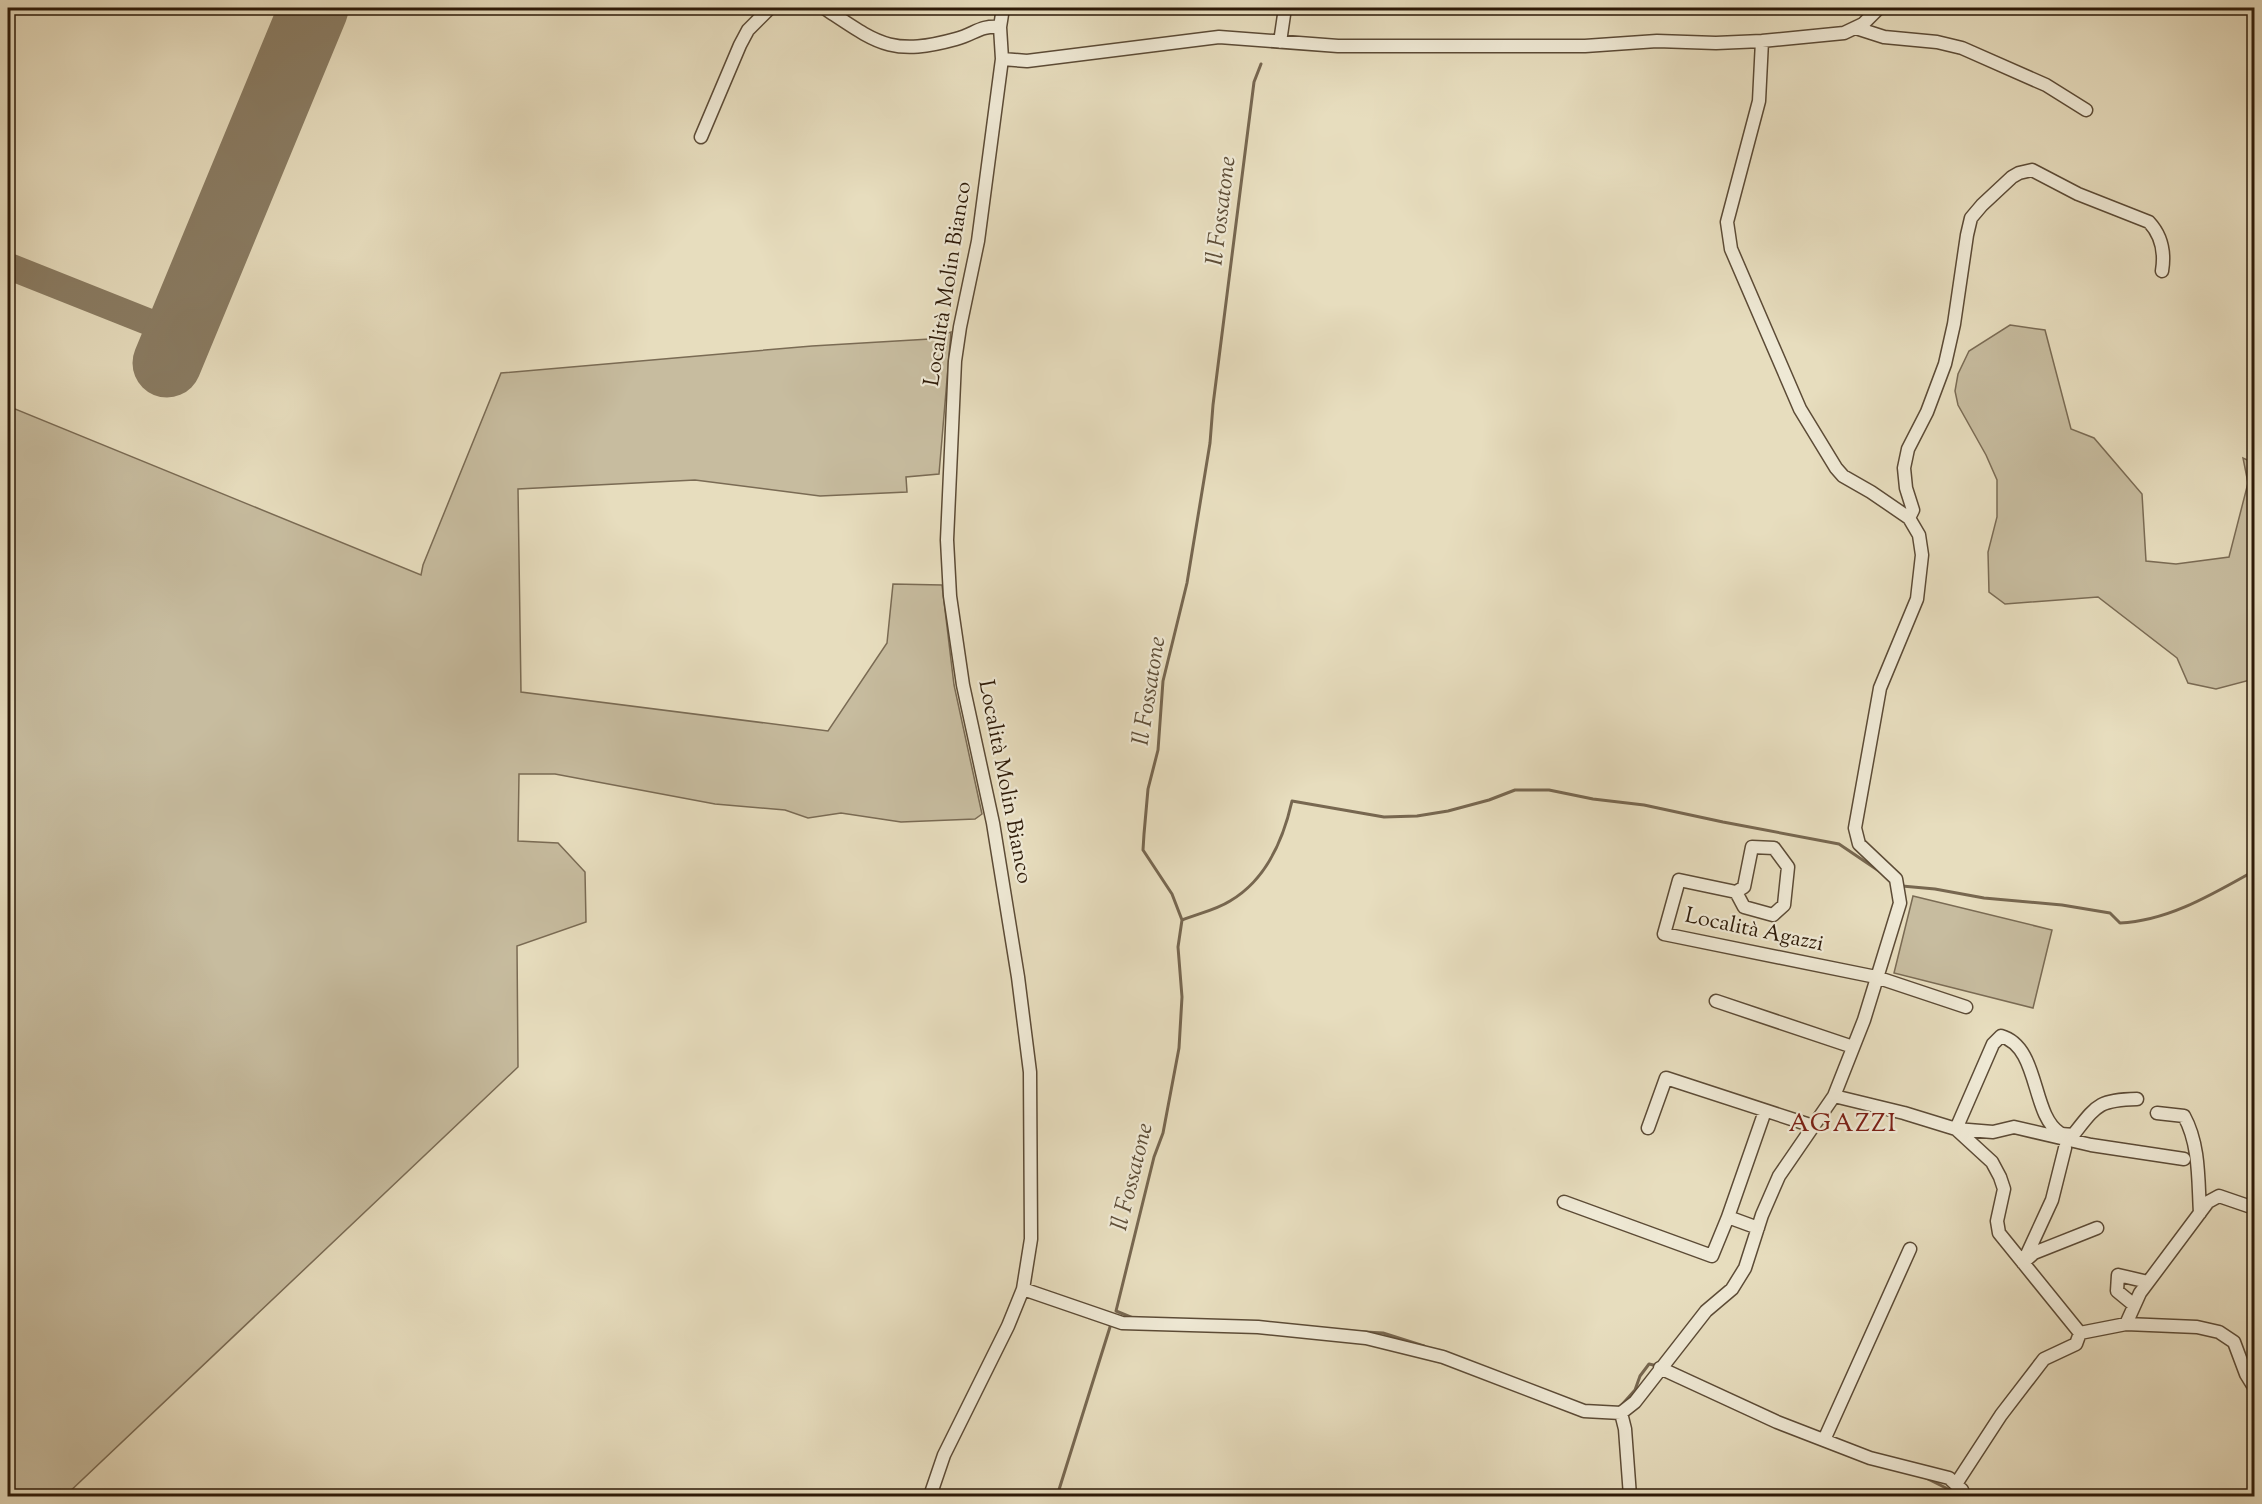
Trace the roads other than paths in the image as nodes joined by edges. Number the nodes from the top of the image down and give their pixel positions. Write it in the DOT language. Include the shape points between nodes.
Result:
graph roads {
  1 [pos="770,8"];
  2 [pos="824,8"];
  3 [pos="1003,8"];
  4 [pos="1285,8"];
  5 [pos="1879,8"];
  6 [pos="1000,27"];
  7 [pos="1850,31"];
  8 [pos="1762,41"];
  9 [pos="1280,42"];
  10 [pos="1002,59"];
  11 [pos="2086,110"];
  12 [pos="701,136"];
  13 [pos="2162,271"];
  14 [pos="1910,518"];
  15 [pos="1736,892"];
  16 [pos="1876,977"];
  17 [pos="1716,1000"];
  18 [pos="1966,1007"];
  19 [pos="1854,1047"];
  20 [pos="1834,1096"];
  21 [pos="2137,1099"];
  22 [pos="1765,1110"];
  23 [pos="2157,1113"];
  24 [pos="1813,1126"];
  25 [pos="1648,1128"];
  26 [pos="1956,1129"];
  27 [pos="2068,1144"];
  28 [pos="2184,1159"];
  29 [pos="1564,1202"];
  30 [pos="2254,1208"];
  31 [pos="2200,1213"];
  32 [pos="1728,1217"];
  33 [pos="2050,1224"];
  34 [pos="2097,1227"];
  35 [pos="1758,1228"];
  36 [pos="1910,1250"];
  37 [pos="2023,1263"];
  38 [pos="2148,1282"];
  39 [pos="1023,1289"];
  40 [pos="2134,1305"];
  41 [pos="2126,1324"];
  42 [pos="2080,1334"];
  43 [pos="1660,1368"];
  44 [pos="2254,1387"];
  45 [pos="1621,1413"];
  46 [pos="1824,1440"];
  47 [pos="1956,1484"];
  48 [pos="930,1497"];
  49 [pos="1630,1497"];
  50 [pos="1964,1497"];
  1 -- 12 [label="street" via="748,30"];
  2 -- 6 [label="street" via="876,42 902,47 942,43 987,26"];
  3 -- 6 [label="street, Località Molin Bianco"];
  4 -- 9 [label="street"];
  5 -- 7 [label="street"];
  6 -- 10 [label="street, Località Molin Bianco"];
  7 -- 8 [label="street"];
  7 -- 11 [label="street" via="1962,48 2046,85"];
  8 -- 9 [label="street" via="1585,46 1338,46"];
  8 -- 14 [label="street" via="1759,100 1727,222 1731,249 1800,409 1836,468"];
  9 -- 10 [label="street" via="1219,37 1027,61"];
  10 -- 39 [label="street, Località Molin Bianco" via="978,241 956,361 947,540 950,596 963,685 993,823 1030,1071 1031,1239"];
  13 -- 14 [label="street" via="2162,243 2149,222 2032,171 2019,172 1982,205 1971,218 1967,235 1945,364 1908,449 1904,468 1913,510"];
  14 -- 16 [label="street" via="1919,535 1922,555 1917,600 1880,688 1855,828 1859,844 1896,879 1900,903"];
  15 -- 15 [label="street" via="1744,907 1773,915 1784,905 1788,867 1774,848 1752,847 1744,887"];
  15 -- 16 [label="street, Località Agazzi" via="1679,880 1664,934"];
  16 -- 18 [label="street"];
  16 -- 19 [label="street"];
  17 -- 19 [label="street"];
  19 -- 20 [label="street"];
  20 -- 24 [label="street"];
  20 -- 26 [label="street"];
  21 -- 26 [label="street" via="2110,1100 2096,1107 2073,1135 2061,1134 2050,1124 2021,1049 2001,1036 1993,1044"];
  22 -- 24 [label="street"];
  22 -- 25 [label="street" via="1666,1078"];
  22 -- 32 [label="street"];
  23 -- 31 [label="street" via="2184,1116 2190,1126 2197,1159"];
  24 -- 35 [label="street" via="1779,1176"];
  26 -- 27 [label="street" via="1993,1132 2014,1127"];
  26 -- 37 [label="street" via="1992,1162 2000,1177 2004,1189 1997,1221 1999,1233"];
  27 -- 28 [label="street"];
  27 -- 33 [label="street" via="2064,1182"];
  27 -- 37 [label="street" via="2052,1200"];
  29 -- 32 [label="street" via="1712,1256"];
  30 -- 31 [label="street" via="2219,1196"];
  31 -- 38 [label="street"];
  32 -- 35 [label="street"];
  34 -- 37 [label="street" via="2034,1253"];
  35 -- 43 [label="street" via="1746,1268 1732,1289 1706,1311"];
  36 -- 46 [label="street"];
  37 -- 42 [label="street"];
  38 -- 40 [label="street"];
  38 -- 40 [label="street" via="2118,1275 2117,1291"];
  39 -- 45 [label="street" via="1122,1323 1258,1327 1366,1338 1443,1357 1584,1411"];
  39 -- 48 [label="street, Località Molin Bianco" via="944,1455"];
  40 -- 41 [label="street"];
  41 -- 42 [label="street"];
  41 -- 44 [label="street" via="2197,1327 2219,1332 2234,1342"];
  42 -- 47 [label="street" via="2076,1344 2044,1359"];
  43 -- 45 [label="street" via="1635,1402"];
  43 -- 46 [label="street"];
  45 -- 49 [label="street"];
  46 -- 47 [label="street" via="1870,1458 1949,1478"];
  47 -- 50 [label="street"];
}
